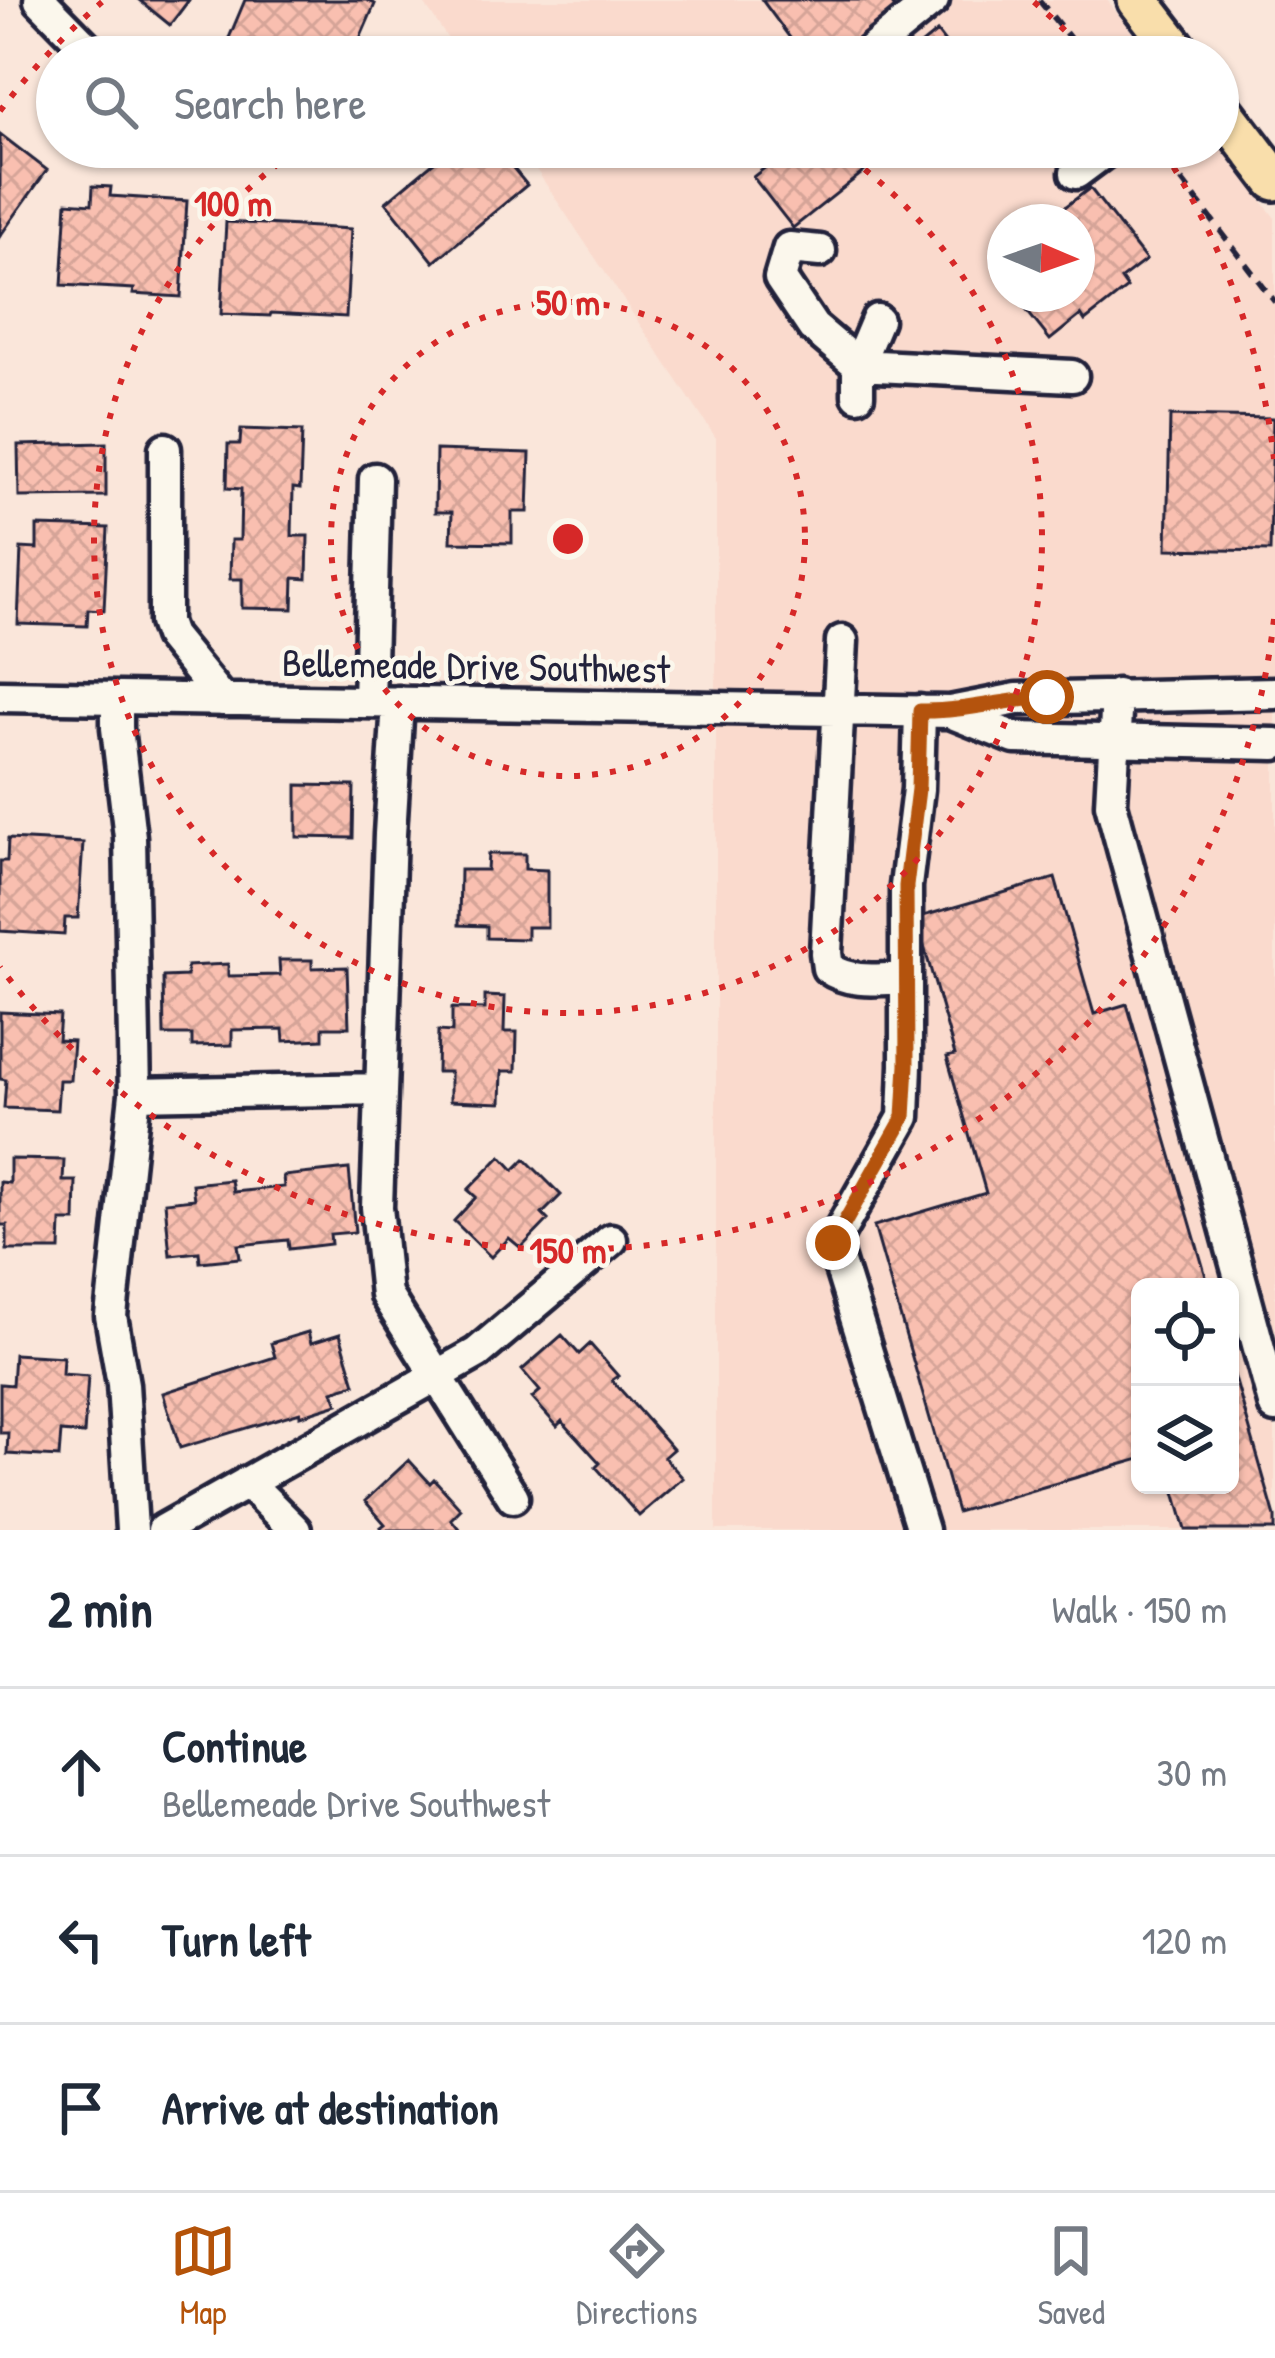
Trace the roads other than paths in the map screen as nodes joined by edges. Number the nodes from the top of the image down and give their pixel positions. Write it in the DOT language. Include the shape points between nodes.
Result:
graph roads {
  1 [pos="40,0"];
  2 [pos="933,0"];
  3 [pos="1138,0"];
  4 [pos="75,36"];
  5 [pos="889,36"];
  6 [pos="1166,36"];
  7 [pos="1239,133"];
  8 [pos="1082,168"];
  9 [pos="1076,173"];
  10 [pos="1275,180"];
  11 [pos="820,250"];
  12 [pos="877,320"];
  13 [pos="1072,376"];
  14 [pos="858,380"];
  15 [pos="165,449"];
  16 [pos="375,479"];
  17 [pos="842,640"];
  18 [pos="1275,693"];
  19 [pos="1117,695"];
  20 [pos="0,696"];
  21 [pos="117,699"];
  22 [pos="222,700"];
  23 [pos="384,702"];
  24 [pos="839,711"];
  25 [pos="935,712"];
  26 [pos="1116,741"];
  27 [pos="1275,744"];
  28 [pos="906,978"];
  29 [pos="381,1089"];
  30 [pos="135,1094"];
  31 [pos="611,1240"];
  32 [pos="437,1376"];
  33 [pos="1275,1407"];
  34 [pos="247,1482"];
  35 [pos="514,1497"];
  36 [pos="132,1530"];
  37 [pos="163,1530"];
  38 [pos="296,1530"];
  39 [pos="922,1530"];
  1 -- 4 [label="street"];
  2 -- 5 [label="street"];
  3 -- 6 [label="main road"];
  7 -- 10 [label="main road"];
  8 -- 9 [label="street"];
  11 -- 14 [label="street" via="789,248 780,278"];
  12 -- 14 [label="street"];
  13 -- 14 [label="street"];
  15 -- 22 [label="street" via="165,622"];
  16 -- 23 [label="street"];
  17 -- 24 [label="street"];
  18 -- 19 [label="street, Bellemeade Drive Southwest"];
  19 -- 25 [label="street, Bellemeade Drive Southwest"];
  19 -- 26 [label="street"];
  20 -- 21 [label="street, Bellemeade Drive Southwest"];
  21 -- 22 [label="street, Bellemeade Drive Southwest"];
  21 -- 30 [label="street" via="130,837"];
  22 -- 23 [label="street, Bellemeade Drive Southwest"];
  23 -- 24 [label="street, Bellemeade Drive Southwest"];
  23 -- 29 [label="street"];
  24 -- 25 [label="street, Bellemeade Drive Southwest"];
  24 -- 28 [label="street" via="828,968 858,979"];
  25 -- 26 [label="street, Bellemeade Drive Southwest" via="1015,738"];
  25 -- 28 [label="street" via="906,886"];
  26 -- 27 [label="street, Bellemeade Drive Southwest"];
  26 -- 33 [label="street" via="1112,804"];
  28 -- 39 [label="street" via="904,1117 833,1243"];
  29 -- 30 [label="street"];
  29 -- 32 [label="street" via="377,1208 386,1295"];
  30 -- 36 [label="street" via="111,1316"];
  31 -- 32 [label="street" via="477,1353"];
  32 -- 34 [label="street"];
  32 -- 35 [label="street"];
  34 -- 37 [label="street"];
  34 -- 38 [label="street"];
}
